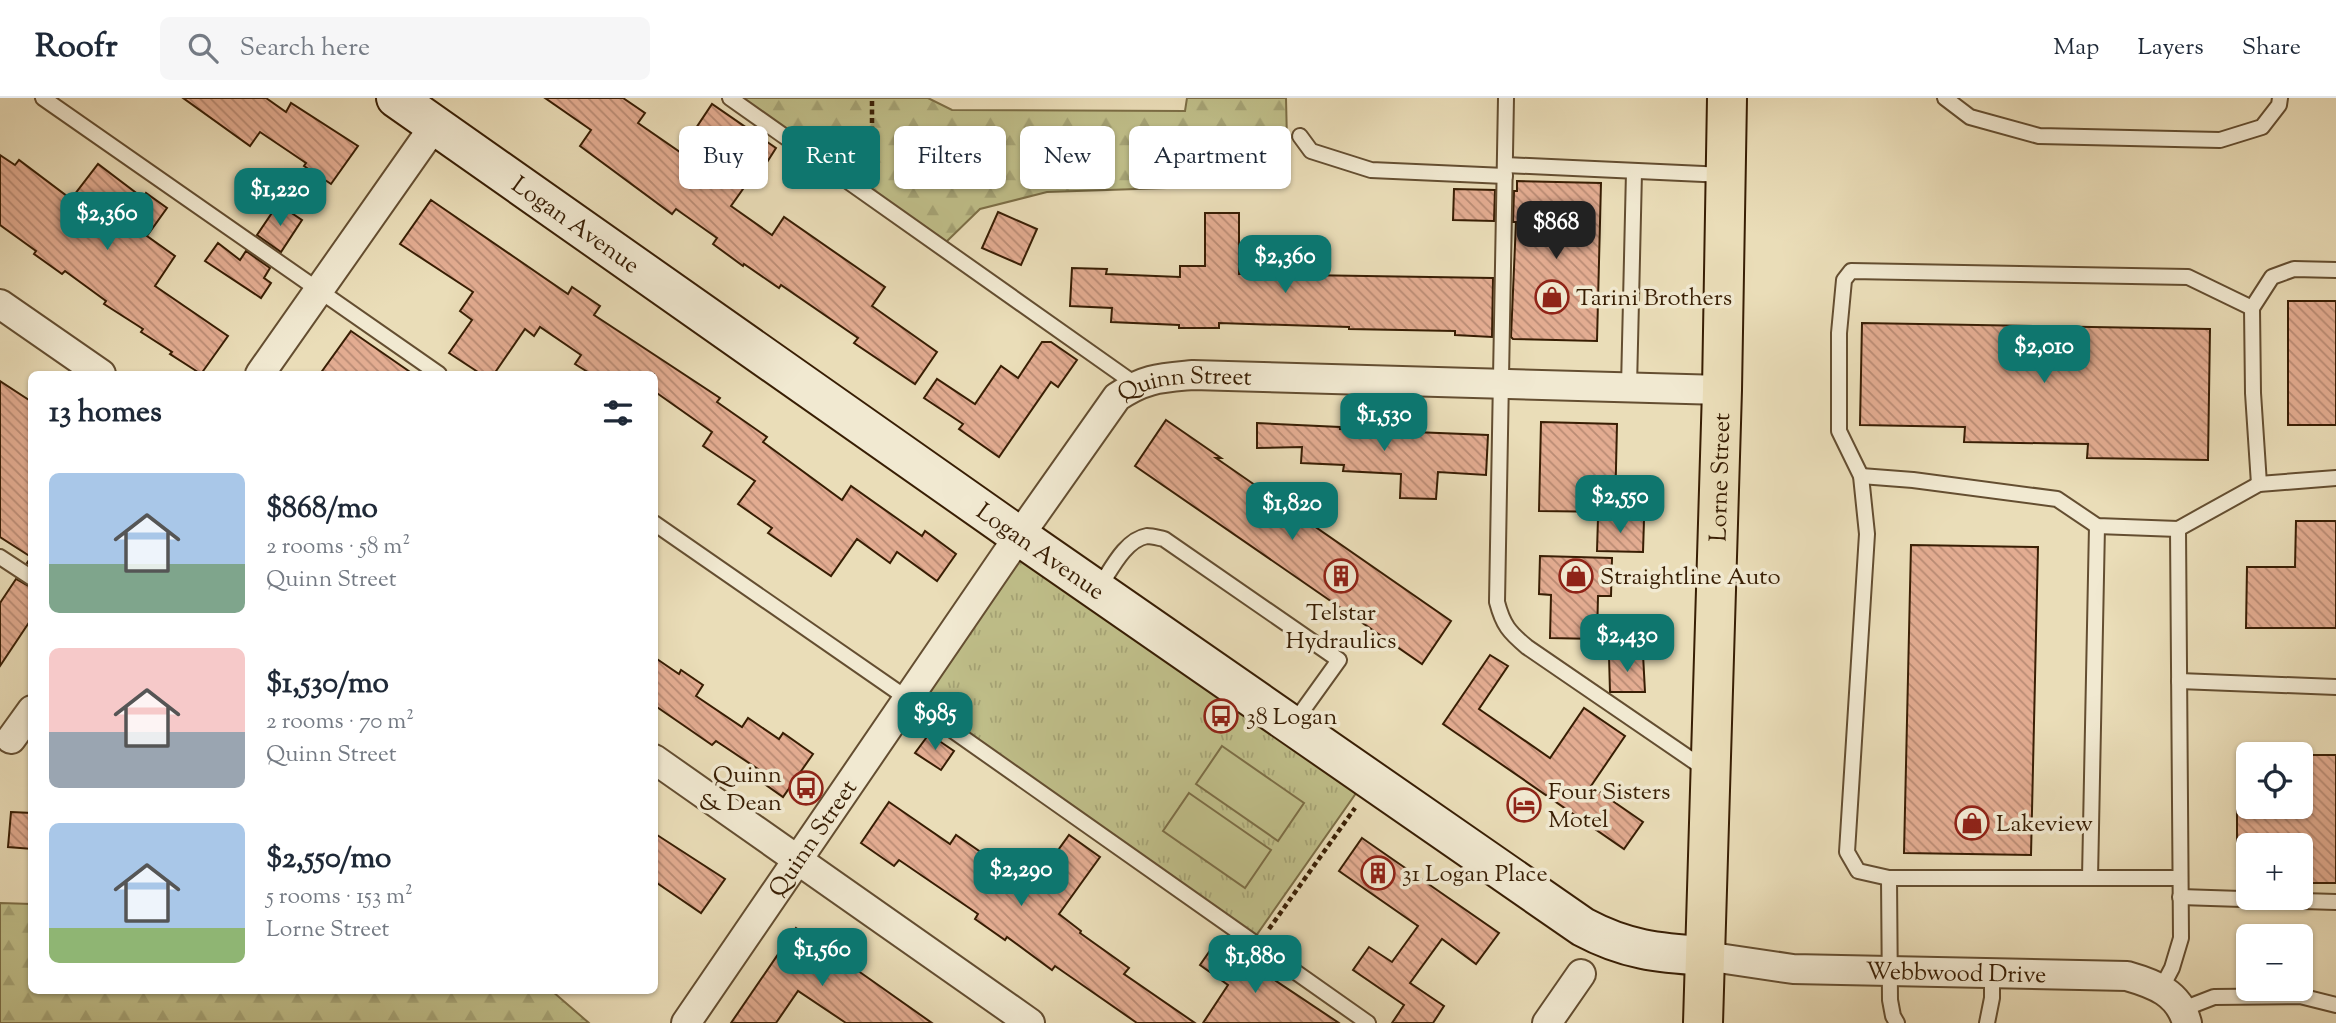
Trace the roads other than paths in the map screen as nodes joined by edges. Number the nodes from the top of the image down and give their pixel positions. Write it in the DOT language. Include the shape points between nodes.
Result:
graph roads {
  1 [pos="43,98"];
  2 [pos="396,98"];
  3 [pos="730,98"];
  4 [pos="1506,98"];
  5 [pos="1727,98"];
  6 [pos="1945,98"];
  7 [pos="2280,98"];
  8 [pos="435,125"];
  9 [pos="1300,136"];
  10 [pos="1505,171"];
  11 [pos="1634,172"];
  12 [pos="1726,175"];
  13 [pos="2336,270"];
  14 [pos="318,291"];
  15 [pos="0,304"];
  16 [pos="2252,308"];
  17 [pos="97,371"];
  18 [pos="262,371"];
  19 [pos="435,371"];
  20 [pos="1501,383"];
  21 [pos="1135,384"];
  22 [pos="1629,387"];
  23 [pos="1722,390"];
  24 [pos="1861,476"];
  25 [pos="2336,478"];
  26 [pos="2259,484"];
  27 [pos="658,526"];
  28 [pos="2096,526"];
  29 [pos="2178,529"];
  30 [pos="1019,536"];
  31 [pos="0,557"];
  32 [pos="28,575"];
  33 [pos="1097,590"];
  34 [pos="2179,681"];
  35 [pos="2336,687"];
  36 [pos="908,699"];
  37 [pos="28,717"];
  38 [pos="1292,725"];
  39 [pos="14,740"];
  40 [pos="658,762"];
  41 [pos="1711,773"];
  42 [pos="799,860"];
  43 [pos="1889,878"];
  44 [pos="2090,878"];
  45 [pos="2180,878"];
  46 [pos="2180,897"];
  47 [pos="2336,902"];
  48 [pos="1706,956"];
  49 [pos="1889,971"];
  50 [pos="1992,973"];
  51 [pos="1581,974"];
  52 [pos="2161,989"];
  53 [pos="2336,1005"];
  54 [pos="2185,1016"];
  55 [pos="686,1023"];
  56 [pos="1030,1023"];
  57 [pos="1368,1023"];
  58 [pos="1547,1023"];
  59 [pos="1703,1023"];
  60 [pos="1897,1023"];
  61 [pos="1987,1023"];
  1 -- 14 [label="lane"];
  2 -- 8 [label="street, Logan Avenue"];
  3 -- 21 [label="lane"];
  4 -- 10 [label="lane"];
  5 -- 12 [label="main road, Lorne Street"];
  6 -- 7 [label="lane" via="1970,117 2039,136 2220,140 2262,127"];
  8 -- 14 [label="street"];
  8 -- 30 [label="street, Logan Avenue"];
  9 -- 10 [label="lane" via="1311,150 1371,170"];
  10 -- 11 [label="lane"];
  10 -- 20 [label="lane"];
  11 -- 12 [label="lane"];
  11 -- 22 [label="lane"];
  12 -- 23 [label="main road, Lorne Street"];
  13 -- 16 [label="lane" via="2294,270 2272,277"];
  14 -- 18 [label="street"];
  14 -- 19 [label="lane"];
  15 -- 17 [label="street"];
  16 -- 24 [label="lane" via="2188,277 1851,271 1844,280 1839,333 1839,431"];
  16 -- 26 [label="lane"];
  20 -- 21 [label="street, Quinn Street" via="1193,375"];
  20 -- 22 [label="street, Quinn Street"];
  20 -- 41 [label="lane" via="1497,602 1502,620 1527,647"];
  21 -- 30 [label="street, Quinn Street" via="1117,397"];
  22 -- 23 [label="street, Quinn Street"];
  23 -- 41 [label="main road, Lorne Street"];
  24 -- 28 [label="lane" via="2057,499"];
  24 -- 43 [label="lane" via="1867,534 1847,852 1858,871"];
  25 -- 26 [label="lane"];
  26 -- 29 [label="lane"];
  27 -- 36 [label="lane"];
  28 -- 29 [label="lane"];
  28 -- 44 [label="lane"];
  29 -- 34 [label="lane"];
  30 -- 33 [label="street, Logan Avenue"];
  30 -- 36 [label="street, Quinn Street"];
  31 -- 32 [label="lane"];
  33 -- 38 [label="street, Logan Avenue"];
  33 -- 38 [label="lane" via="1135,541 1148,536 1164,539 1339,660"];
  34 -- 35 [label="lane"];
  34 -- 45 [label="lane"];
  36 -- 42 [label="street, Quinn Street"];
  36 -- 57 [label="lane"];
  37 -- 39 [label="street"];
  38 -- 48 [label="street, Logan Avenue" via="1583,927 1643,951"];
  40 -- 42 [label="street"];
  41 -- 48 [label="main road, Lorne Street"];
  42 -- 55 [label="street, Quinn Street"];
  42 -- 56 [label="street"];
  43 -- 44 [label="lane"];
  43 -- 49 [label="lane"];
  44 -- 45 [label="lane"];
  45 -- 46 [label="lane"];
  46 -- 47 [label="lane"];
  46 -- 52 [label="lane" via="2181,937"];
  48 -- 49 [label="street, Webbwood Drive" via="1793,969"];
  48 -- 59 [label="main road, Lorne Street"];
  49 -- 50 [label="street, Webbwood Drive"];
  49 -- 60 [label="lane" via="1891,1008"];
  50 -- 52 [label="street, Webbwood Drive" via="2127,976"];
  50 -- 61 [label="lane"];
  51 -- 58 [label="street"];
  52 -- 54 [label="street, Webbwood Drive"];
  53 -- 54 [label="lane" via="2300,996 2214,997"];
}
